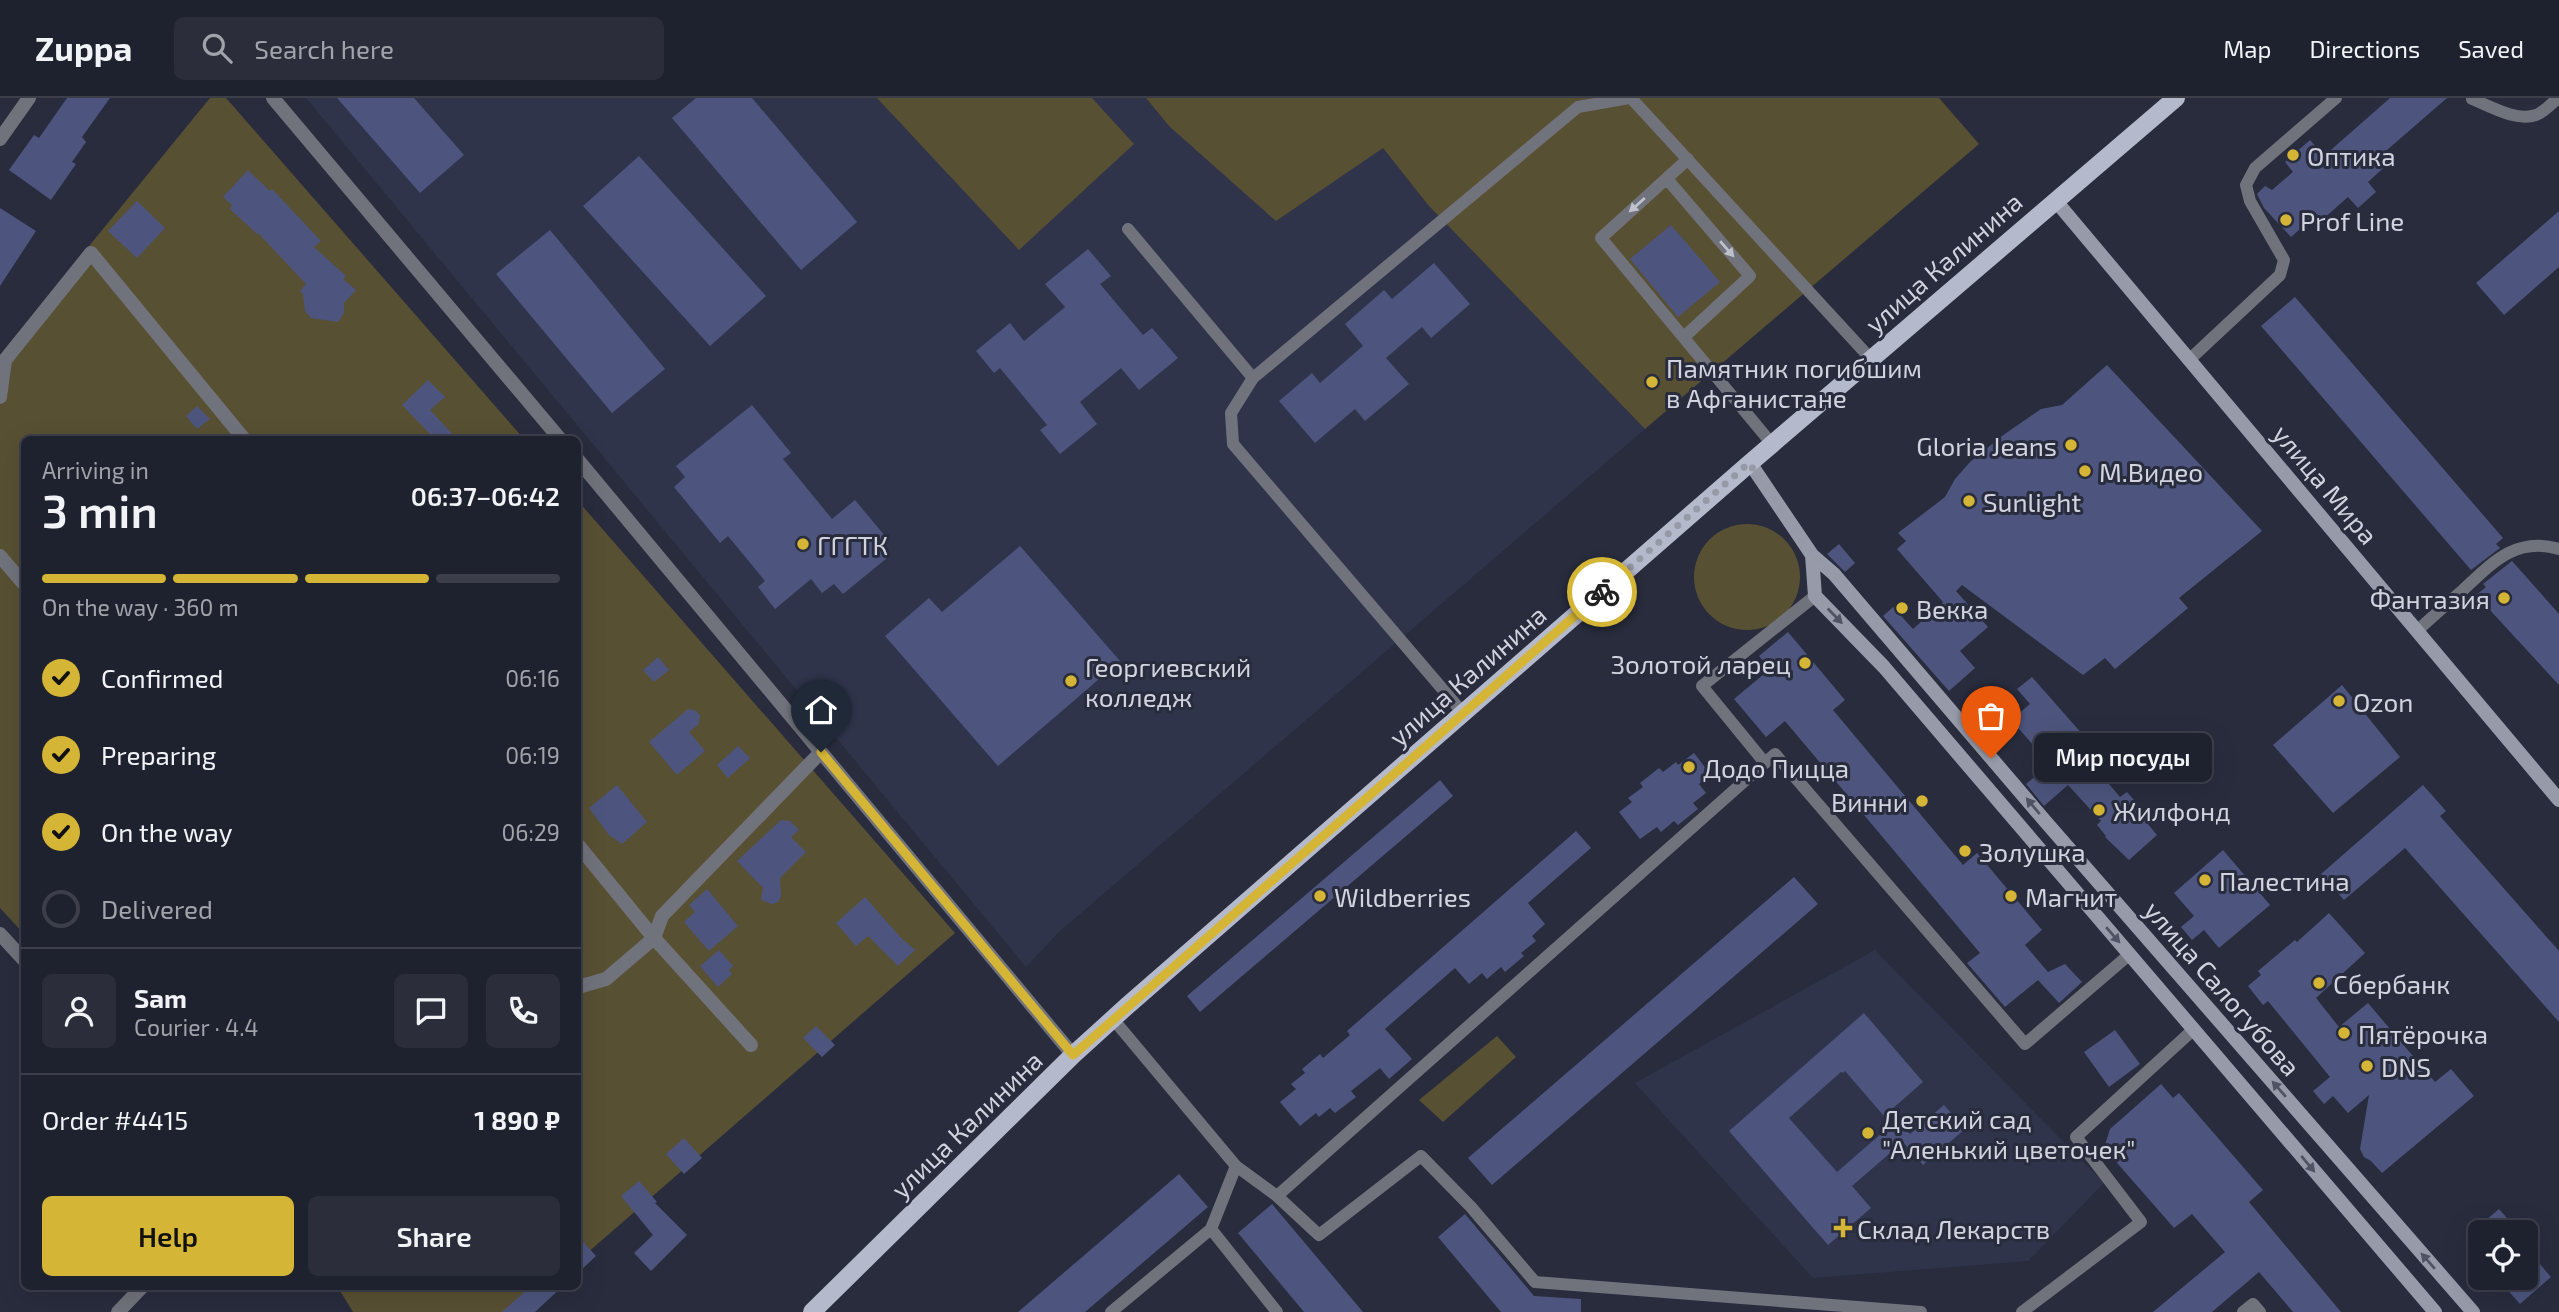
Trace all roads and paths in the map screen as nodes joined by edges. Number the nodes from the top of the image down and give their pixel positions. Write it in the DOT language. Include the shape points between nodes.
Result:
graph roads {
  1 [pos="29,98"];
  2 [pos="273,98"];
  3 [pos="1630,98"];
  4 [pos="2175,98"];
  5 [pos="2336,98"];
  6 [pos="2558,98"];
  7 [pos="2472,99"];
  8 [pos="0,139"];
  9 [pos="1688,159"];
  10 [pos="1667,178"];
  11 [pos="2055,200"];
  12 [pos="1128,229"];
  13 [pos="1684,337"];
  14 [pos="1871,359"];
  15 [pos="2189,360"];
  16 [pos="1253,378"];
  17 [pos="0,397"];
  18 [pos="242,436"];
  19 [pos="558,436"];
  20 [pos="1772,444"];
  21 [pos="1749,463"];
  22 [pos="581,464"];
  23 [pos="2559,549"];
  24 [pos="1812,555"];
  25 [pos="0,556"];
  26 [pos="21,580"];
  27 [pos="1815,596"];
  28 [pos="2417,631"];
  29 [pos="1463,713"];
  30 [pos="821,752"];
  31 [pos="1765,764"];
  32 [pos="2559,800"];
  33 [pos="581,849"];
  34 [pos="0,934"];
  35 [pos="654,937"];
  36 [pos="2130,954"];
  37 [pos="21,957"];
  38 [pos="581,986"];
  39 [pos="1114,1019"];
  40 [pos="2194,1029"];
  41 [pos="751,1045"];
  42 [pos="1073,1055"];
  43 [pos="1236,1166"];
  44 [pos="1277,1196"];
  45 [pos="1211,1229"];
  46 [pos="139,1290"];
  47 [pos="2039,1307"];
  48 [pos="118,1312"];
  49 [pos="812,1312"];
  50 [pos="1111,1312"];
  51 [pos="1278,1312"];
  52 [pos="1921,1312"];
  53 [pos="2022,1312"];
  54 [pos="2243,1312"];
  55 [pos="2260,1312"];
  56 [pos="2435,1312"];
  57 [pos="2473,1312"];
  1 -- 8 [label="street"];
  2 -- 19 [label="street"];
  3 -- 9 [label="lane"];
  3 -- 16 [label="lane" via="1578,107"];
  4 -- 11 [label="main road, улица Калинина"];
  5 -- 15 [label="lane" via="2255,168 2246,185 2250,201 2284,260 2280,275"];
  6 -- 7 [label="lane" via="2528,117"];
  9 -- 10 [label="lane"];
  9 -- 14 [label="lane"];
  10 -- 13 [label="lane, one-way" via="1601,239"];
  10 -- 13 [label="lane, one-way" via="1750,276"];
  11 -- 14 [label="main road, улица Калинина"];
  11 -- 15 [label="street, улица Мира"];
  12 -- 16 [label="lane"];
  13 -- 20 [label="lane"];
  14 -- 20 [label="main road, улица Калинина"];
  15 -- 28 [label="street, улица Мира"];
  16 -- 29 [label="lane" via="1231,413 1233,444"];
  17 -- 18 [label="street" via="5,360 92,253"];
  20 -- 21 [label="main road, улица Калинина"];
  21 -- 24 [label="street, улица Салогубова"];
  21 -- 29 [label="main road, улица Калинина"];
  22 -- 30 [label="street"];
  23 -- 28 [label="lane" via="2522,547 2498,557"];
  24 -- 27 [label="street"];
  57 -- 24 [label="street, улица Салогубова, one-way" via="1834,574"];
  25 -- 26 [label="street"];
  27 -- 31 [label="lane" via="1702,686"];
  27 -- 36 [label="street, улица Салогубова, one-way" via="1884,667"];
  28 -- 32 [label="street, улица Мира"];
  29 -- 39 [label="main road, улица Калинина"];
  30 -- 35 [label="street" via="662,916"];
  30 -- 42 [label="street"];
  31 -- 36 [label="lane" via="1775,754 2025,1044"];
  31 -- 44 [label="lane"];
  33 -- 35 [label="street"];
  34 -- 37 [label="street"];
  35 -- 38 [label="street" via="606,979"];
  35 -- 41 [label="street"];
  36 -- 40 [label="street, улица Салогубова"];
  39 -- 42 [label="main road, улица Калинина"];
  39 -- 43 [label="lane"];
  40 -- 47 [label="lane" via="2076,1137 2141,1222"];
  40 -- 56 [label="street, улица Салогубова, one-way"];
  42 -- 49 [label="main road, улица Калинина"];
  43 -- 44 [label="lane"];
  43 -- 45 [label="lane"];
  44 -- 52 [label="lane" via="1319,1235 1421,1156 1471,1206 1535,1282"];
  45 -- 50 [label="lane"];
  45 -- 51 [label="lane"];
  46 -- 48 [label="street"];
  47 -- 53 [label="lane"];
  54 -- 55 [label="lane" via="2253,1304"];
}
